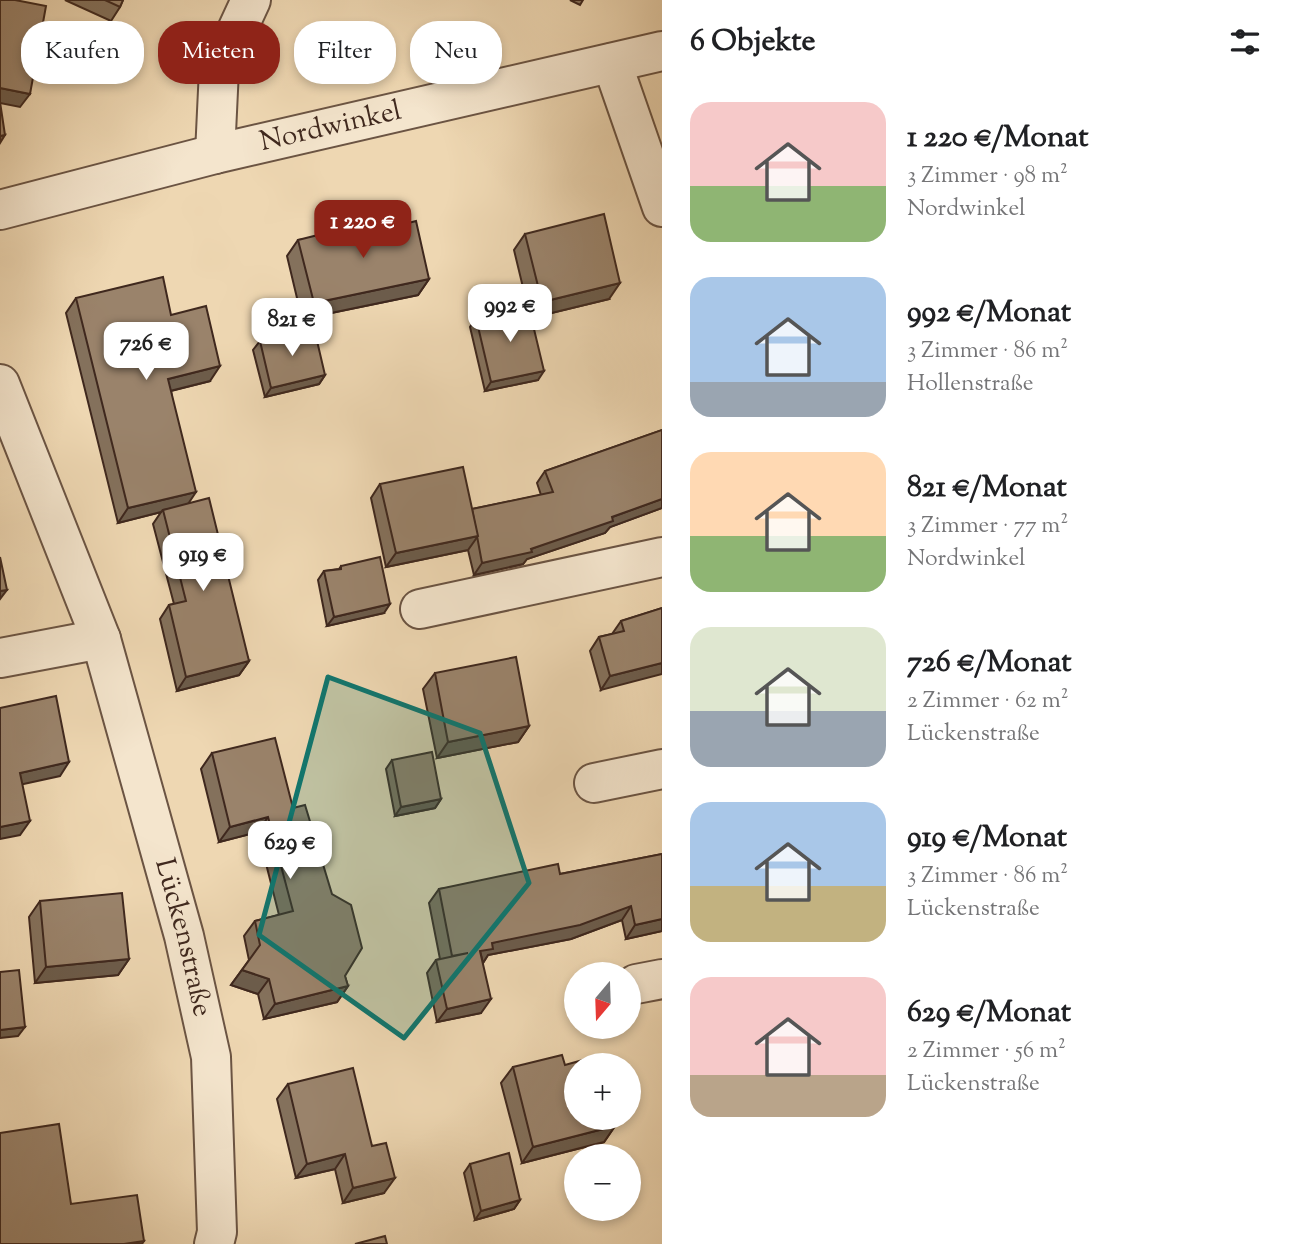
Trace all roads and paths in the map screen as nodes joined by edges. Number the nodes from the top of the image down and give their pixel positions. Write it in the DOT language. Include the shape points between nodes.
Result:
graph roads {
  1 [pos="251,0"];
  2 [pos="662,51"];
  3 [pos="611,63"];
  4 [pos="215,155"];
  5 [pos="662,207"];
  6 [pos="0,210"];
  7 [pos="0,384"];
  8 [pos="662,557"];
  9 [pos="420,609"];
  10 [pos="101,639"];
  11 [pos="0,658"];
  12 [pos="662,769"];
  13 [pos="593,783"];
  14 [pos="214,1244"];
  1 -- 4 [label="street" via="219,69"];
  2 -- 3 [label="street, Nordwinkel"];
  3 -- 4 [label="street, Nordwinkel"];
  3 -- 5 [label="street"];
  4 -- 6 [label="street, Nordwinkel"];
  7 -- 10 [label="street, Lückenstraße"];
  8 -- 9 [label="street"];
  10 -- 11 [label="street"];
  10 -- 14 [label="street, Lückenstraße" via="184,936 211,1057"];
  12 -- 13 [label="street"];
}
